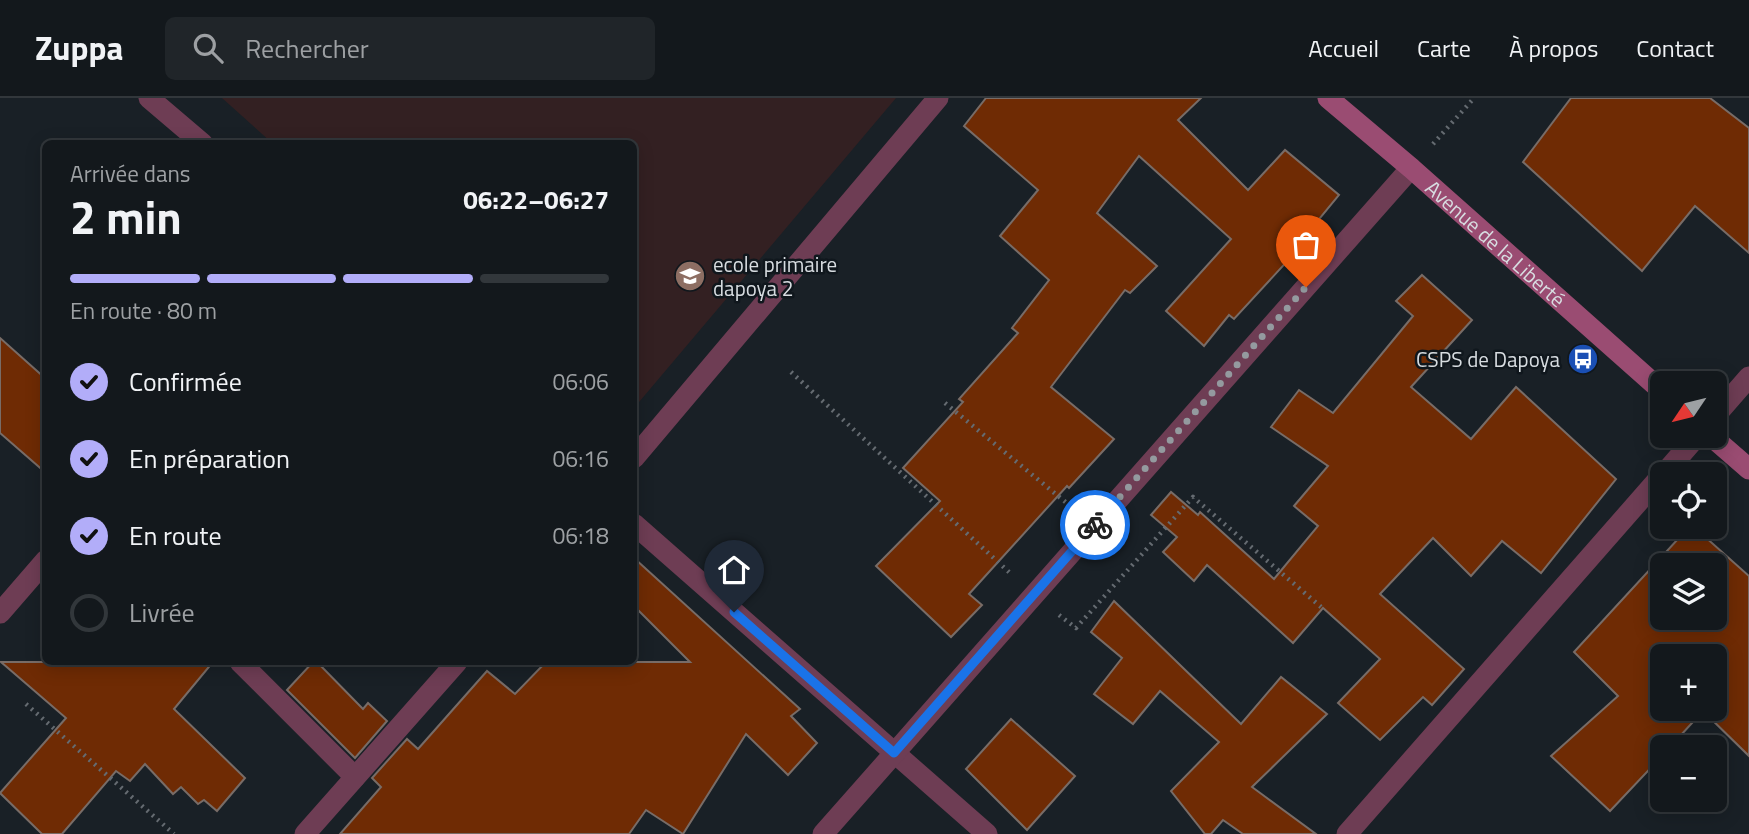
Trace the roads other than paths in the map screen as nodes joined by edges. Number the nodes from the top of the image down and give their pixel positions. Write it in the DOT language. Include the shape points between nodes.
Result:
graph roads {
  1 [pos="149,98"];
  2 [pos="938,98"];
  3 [pos="1328,98"];
  4 [pos="198,140"];
  5 [pos="1411,168"];
  6 [pos="1749,377"];
  7 [pos="1650,380"];
  8 [pos="1727,402"];
  9 [pos="1687,448"];
  10 [pos="1725,448"];
  11 [pos="637,454"];
  12 [pos="1674,462"];
  13 [pos="1749,469"];
  14 [pos="1650,490"];
  15 [pos="637,527"];
  16 [pos="42,565"];
  17 [pos="0,613"];
  18 [pos="243,665"];
  19 [pos="454,665"];
  20 [pos="894,753"];
  21 [pos="355,777"];
  22 [pos="305,834"];
  23 [pos="823,834"];
  24 [pos="987,834"];
  25 [pos="1347,834"];
  1 -- 4 [label="street"];
  2 -- 11 [label="street"];
  3 -- 5 [label="main road, Avenue de la Liberté"];
  5 -- 7 [label="main road, Avenue de la Liberté"];
  5 -- 20 [label="street"];
  6 -- 8 [label="street"];
  9 -- 12 [label="street"];
  10 -- 13 [label="main road"];
  14 -- 25 [label="street"];
  15 -- 20 [label="street"];
  16 -- 17 [label="street"];
  18 -- 21 [label="street"];
  19 -- 21 [label="street"];
  20 -- 23 [label="street"];
  20 -- 24 [label="street"];
  21 -- 22 [label="street"];
}
